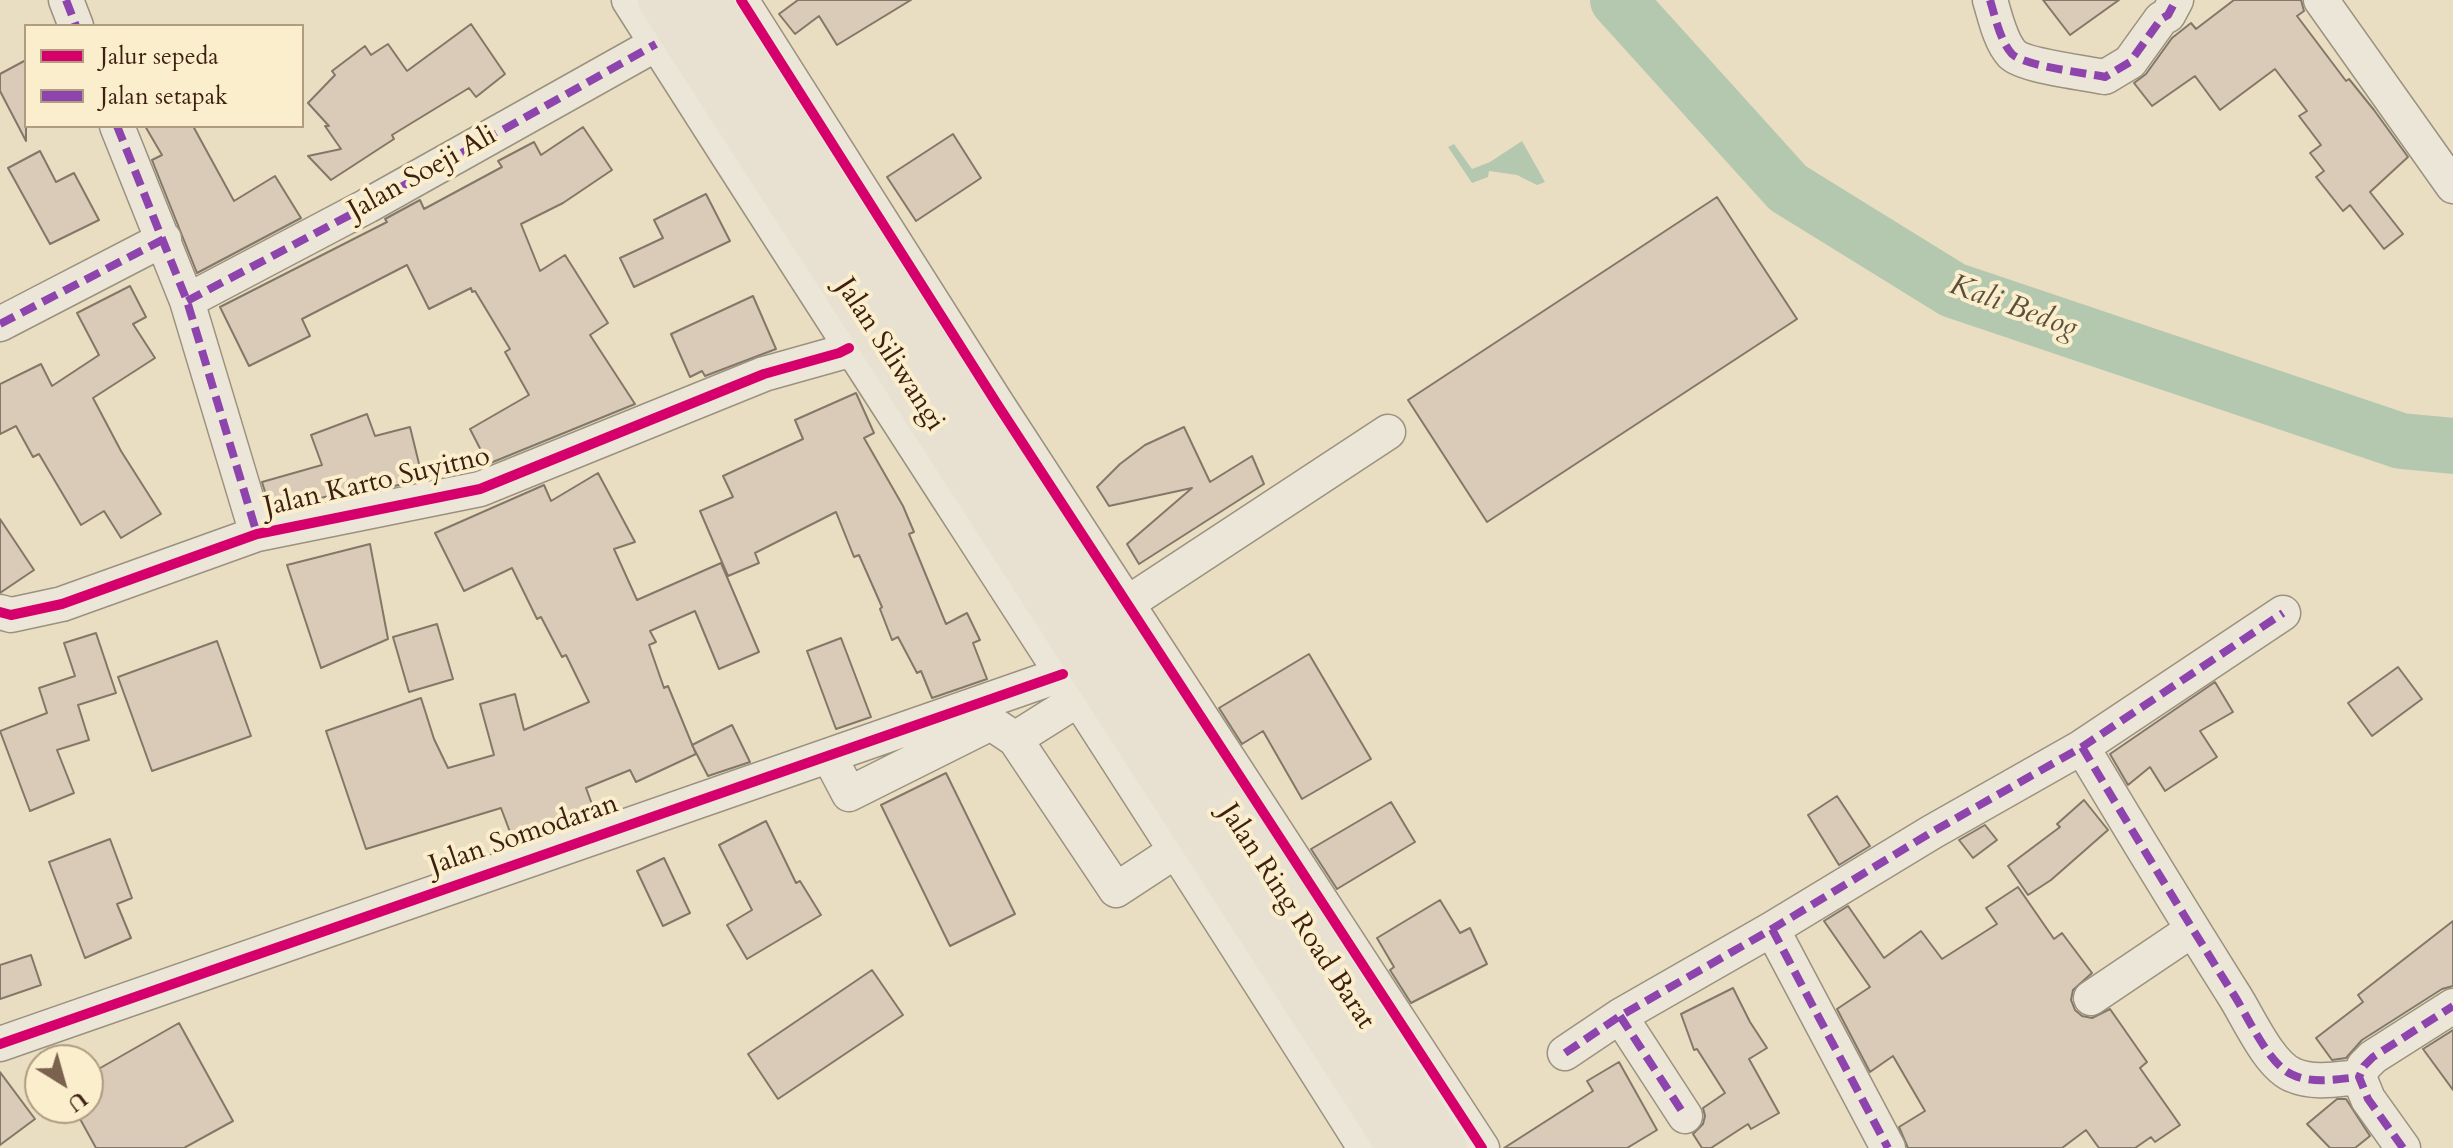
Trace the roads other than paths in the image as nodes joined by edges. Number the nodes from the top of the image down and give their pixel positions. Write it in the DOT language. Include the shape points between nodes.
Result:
graph roads {
  1 [pos="66,0"];
  2 [pos="629,0"];
  3 [pos="660,0"];
  4 [pos="707,0"];
  5 [pos="741,0"];
  6 [pos="1990,0"];
  7 [pos="2176,0"];
  8 [pos="2321,0"];
  9 [pos="75,24"];
  10 [pos="656,44"];
  11 [pos="118,128"];
  12 [pos="2453,186"];
  13 [pos="164,239"];
  14 [pos="187,301"];
  15 [pos="0,324"];
  16 [pos="849,348"];
  17 [pos="1388,432"];
  18 [pos="956,486"];
  19 [pos="257,534"];
  20 [pos="1128,603"];
  21 [pos="0,612"];
  22 [pos="2283,613"];
  23 [pos="1102,692"];
  24 [pos="1015,739"];
  25 [pos="2082,747"];
  26 [pos="829,756"];
  27 [pos="1177,850"];
  28 [pos="1772,929"];
  29 [pos="2192,930"];
  30 [pos="1332,946"];
  31 [pos="2091,998"];
  32 [pos="2453,1006"];
  33 [pos="1620,1016"];
  34 [pos="0,1044"];
  35 [pos="1565,1053"];
  36 [pos="2359,1077"];
  37 [pos="1685,1116"];
  38 [pos="2397,1146"];
  39 [pos="1365,1148"];
  40 [pos="1400,1148"];
  41 [pos="1445,1148"];
  42 [pos="1482,1148"];
  43 [pos="1888,1148"];
  1 -- 9 [label="street"];
  2 -- 10 [label="street"];
  3 -- 18 [label="highway, Jalan Siliwangi"];
  4 -- 23 [label="highway, Jalan Siliwangi" via="970,414 1105,614"];
  5 -- 20 [label="street"];
  6 -- 7 [label="street" via="2012,54 2105,77 2130,62"];
  8 -- 12 [label="street"];
  10 -- 14 [label="street, Jalan Soeji Ali"];
  10 -- 16 [label="street"];
  11 -- 13 [label="street"];
  13 -- 14 [label="street"];
  13 -- 15 [label="street"];
  14 -- 19 [label="street"];
  16 -- 18 [label="street"];
  16 -- 19 [label="street, Jalan Karto Suyitno" via="764,374 480,489"];
  17 -- 20 [label="street"];
  18 -- 23 [label="highway, Jalan Siliwangi"];
  18 -- 23 [label="street"];
  19 -- 21 [label="street, Jalan Karto Suyitno" via="62,604 11,615"];
  20 -- 30 [label="street"];
  22 -- 25 [label="street"];
  23 -- 24 [label="street"];
  23 -- 26 [label="street, Jalan Somodaran"];
  23 -- 27 [label="street"];
  23 -- 30 [label="highway, Jalan Ring Road Barat"];
  23 -- 40 [label="highway, Jalan Ring Road Barat"];
  24 -- 26 [label="street" via="991,723 849,794"];
  24 -- 27 [label="street" via="1116,890"];
  25 -- 28 [label="street"];
  25 -- 29 [label="street"];
  26 -- 34 [label="street, Jalan Somodaran"];
  27 -- 39 [label="street"];
  28 -- 33 [label="street"];
  28 -- 43 [label="street"];
  29 -- 31 [label="street"];
  29 -- 36 [label="street" via="2280,1065 2292,1075 2323,1080"];
  30 -- 41 [label="highway, Jalan Ring Road Barat"];
  30 -- 42 [label="street"];
  32 -- 36 [label="street" via="2373,1057"];
  33 -- 35 [label="street"];
  33 -- 37 [label="street"];
  36 -- 38 [label="street"];
}
